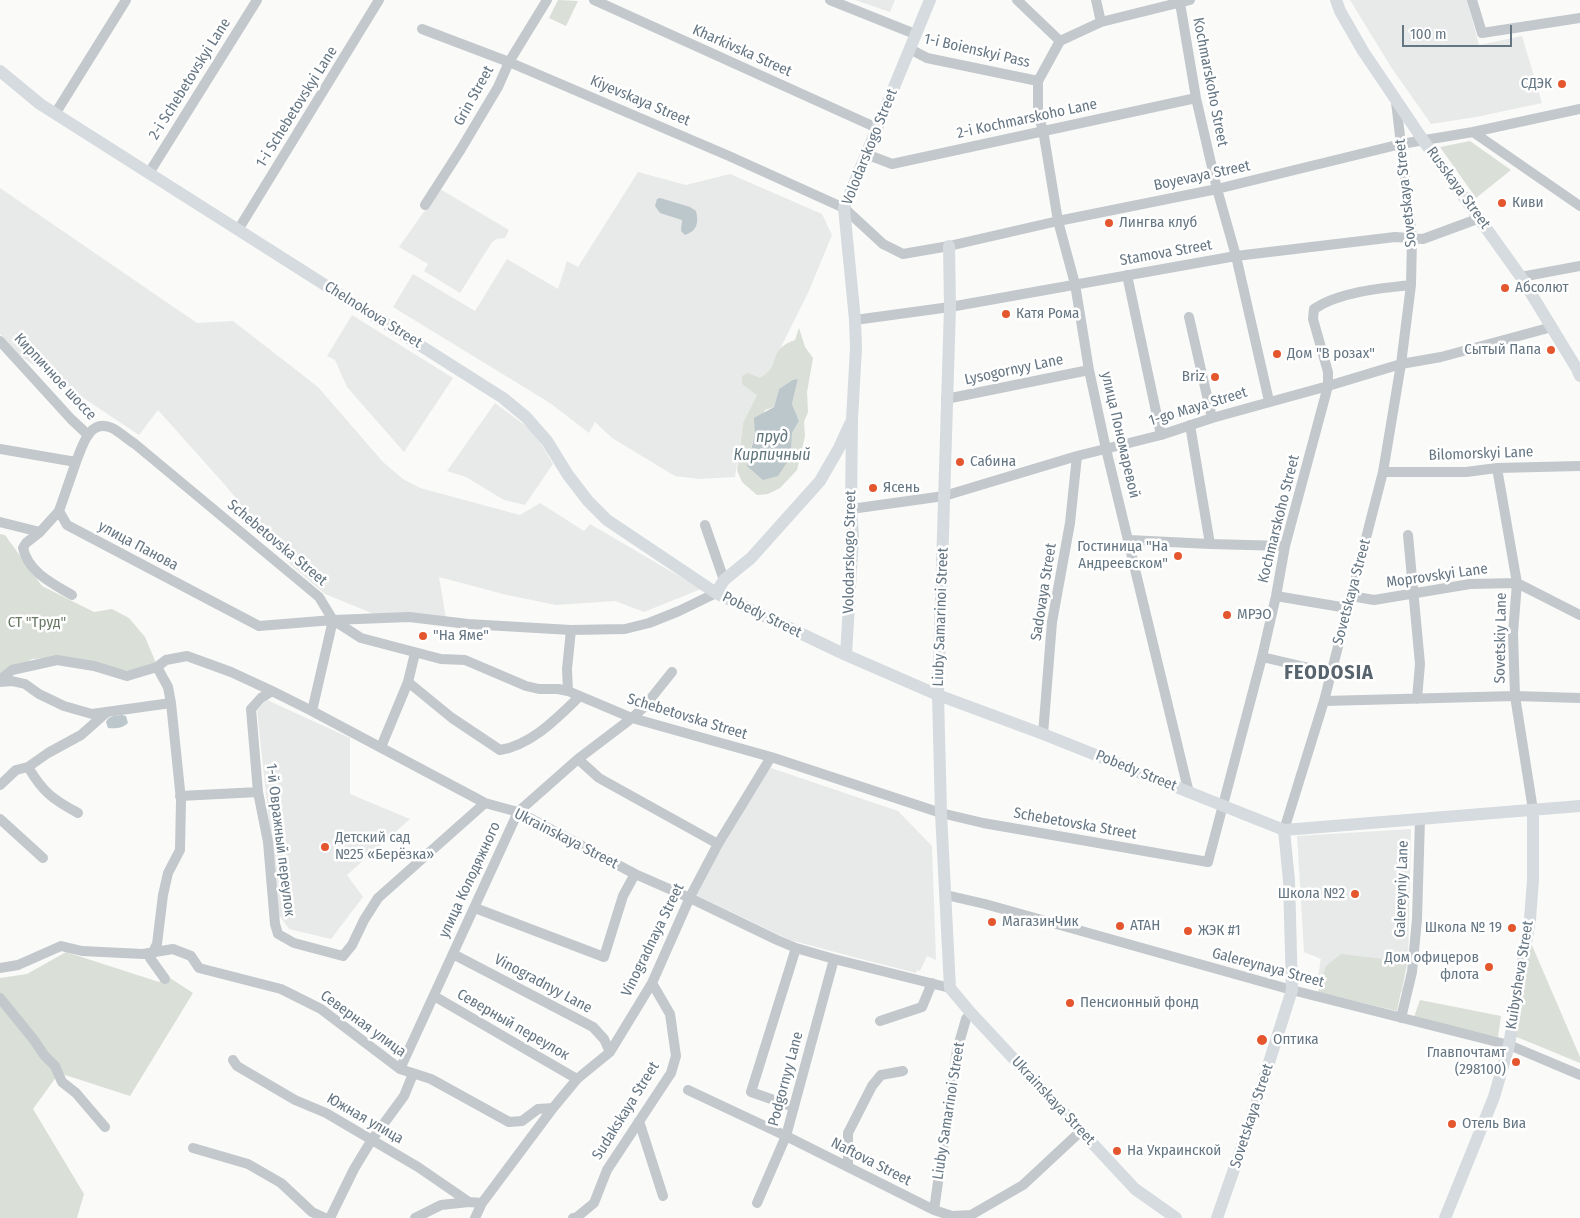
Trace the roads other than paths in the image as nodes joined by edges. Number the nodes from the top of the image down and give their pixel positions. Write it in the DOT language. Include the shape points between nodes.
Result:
graph roads {
  1 [pos="126,0"];
  2 [pos="257,0"];
  3 [pos="380,0"];
  4 [pos="547,0"];
  5 [pos="594,0"];
  6 [pos="830,0"];
  7 [pos="930,0"];
  8 [pos="1018,0"];
  9 [pos="1096,0"];
  10 [pos="1336,0"];
  11 [pos="1472,0"];
  12 [pos="1185,1"];
  13 [pos="1580,18"];
  14 [pos="1101,22"];
  15 [pos="422,29"];
  16 [pos="916,34"];
  17 [pos="1060,40"];
  18 [pos="910,49"];
  19 [pos="508,62"];
  20 [pos="0,71"];
  21 [pos="1038,81"];
  22 [pos="1196,98"];
  23 [pos="1396,101"];
  24 [pos="1580,109"];
  25 [pos="55,114"];
  26 [pos="877,128"];
  27 [pos="1043,130"];
  28 [pos="1473,132"];
  29 [pos="1423,140"];
  30 [pos="1402,149"];
  31 [pos="866,154"];
  32 [pos="149,173"];
  33 [pos="1217,189"];
  34 [pos="425,205"];
  35 [pos="1580,206"];
  36 [pos="844,208"];
  37 [pos="1480,218"];
  38 [pos="1058,221"];
  39 [pos="238,230"];
  40 [pos="1412,238"];
  41 [pos="949,246"];
  42 [pos="1236,256"];
  43 [pos="1580,266"];
  44 [pos="1127,276"];
  45 [pos="1521,277"];
  46 [pos="1075,284"];
  47 [pos="1411,285"];
  48 [pos="950,307"];
  49 [pos="1190,317"];
  50 [pos="855,320"];
  51 [pos="1552,327"];
  52 [pos="0,341"];
  53 [pos="1401,364"];
  54 [pos="1089,370"];
  55 [pos="1579,372"];
  56 [pos="1328,386"];
  57 [pos="946,399"];
  58 [pos="1269,401"];
  59 [pos="1212,418"];
  60 [pos="852,419"];
  61 [pos="1190,425"];
  62 [pos="88,434"];
  63 [pos="1160,435"];
  64 [pos="0,449"];
  65 [pos="1106,449"];
  66 [pos="1078,456"];
  67 [pos="76,462"];
  68 [pos="1580,466"];
  69 [pos="1496,468"];
  70 [pos="1383,472"];
  71 [pos="944,496"];
  72 [pos="851,509"];
  73 [pos="59,511"];
  74 [pos="0,522"];
  75 [pos="705,525"];
  76 [pos="40,532"];
  77 [pos="1408,535"];
  78 [pos="1129,540"];
  79 [pos="1210,544"];
  80 [pos="1285,546"];
  81 [pos="724,580"];
  82 [pos="1517,583"];
  83 [pos="716,593"];
  84 [pos="1413,593"];
  85 [pos="72,595"];
  86 [pos="1276,596"];
  87 [pos="1351,596"];
  88 [pos="1347,608"];
  89 [pos="1580,615"];
  90 [pos="333,620"];
  91 [pos="570,630"];
  92 [pos="416,653"];
  93 [pos="846,655"];
  94 [pos="1262,657"];
  95 [pos="157,668"];
  96 [pos="672,672"];
  97 [pos="1331,673"];
  98 [pos="0,681"];
  99 [pos="408,682"];
  100 [pos="272,691"];
  101 [pos="568,691"];
  102 [pos="938,695"];
  103 [pos="580,696"];
  104 [pos="1515,696"];
  105 [pos="1580,698"];
  106 [pos="1417,699"];
  107 [pos="1324,701"];
  108 [pos="171,703"];
  109 [pos="312,711"];
  110 [pos="106,712"];
  111 [pos="632,718"];
  112 [pos="1043,734"];
  113 [pos="381,747"];
  114 [pos="771,757"];
  115 [pos="578,759"];
  116 [pos="28,766"];
  117 [pos="0,785"];
  118 [pos="258,792"];
  119 [pos="1189,793"];
  120 [pos="180,796"];
  121 [pos="485,803"];
  122 [pos="1223,806"];
  123 [pos="1580,806"];
  124 [pos="1530,810"];
  125 [pos="518,812"];
  126 [pos="78,813"];
  127 [pos="941,813"];
  128 [pos="0,818"];
  129 [pos="1420,819"];
  130 [pos="1284,830"];
  131 [pos="718,844"];
  132 [pos="43,858"];
  133 [pos="1208,862"];
  134 [pos="635,874"];
  135 [pos="946,895"];
  136 [pos="690,898"];
  137 [pos="475,908"];
  138 [pos="796,948"];
  139 [pos="152,952"];
  140 [pos="453,954"];
  141 [pos="834,959"];
  142 [pos="0,968"];
  143 [pos="165,979"];
  144 [pos="932,983"];
  145 [pos="652,984"];
  146 [pos="950,988"];
  147 [pos="1292,990"];
  148 [pos="434,996"];
  149 [pos="0,998"];
  150 [pos="971,1014"];
  151 [pos="1401,1018"];
  152 [pos="880,1021"];
  153 [pos="1509,1045"];
  154 [pos="610,1052"];
  155 [pos="233,1060"];
  156 [pos="400,1069"];
  157 [pos="903,1071"];
  158 [pos="414,1074"];
  159 [pos="1580,1075"];
  160 [pos="577,1080"];
  161 [pos="688,1090"];
  162 [pos="794,1107"];
  163 [pos="552,1108"];
  164 [pos="639,1122"];
  165 [pos="105,1127"];
  166 [pos="1081,1130"];
  167 [pos="786,1136"];
  168 [pos="371,1141"];
  169 [pos="193,1148"];
  170 [pos="848,1167"];
  171 [pos="663,1196"];
  172 [pos="469,1202"];
  173 [pos="482,1202"];
  174 [pos="757,1203"];
  175 [pos="934,1210"];
  176 [pos="325,1218"];
  177 [pos="330,1218"];
  178 [pos="415,1218"];
  179 [pos="475,1218"];
  180 [pos="573,1218"];
  181 [pos="1176,1218"];
  182 [pos="1217,1218"];
  183 [pos="1445,1218"];
  1 -- 25 [label="street"];
  2 -- 32 [label="street, 2-i Schebetovskyi Lane"];
  3 -- 39 [label="street, 1-i Schebetovskyi Lane"];
  4 -- 19 [label="street, Grin Street"];
  5 -- 26 [label="street, Kharkivska Street"];
  6 -- 16 [label="street"];
  7 -- 16 [label="main road, Volodarskogo Street"];
  8 -- 17 [label="street"];
  9 -- 14 [label="street"];
  10 -- 23 [label="main road, Russkaya Street" via="1363,51"];
  11 -- 13 [label="street" via="1482,33"];
  12 -- 14 [label="street"];
  12 -- 22 [label="street, Kochmarskoho Street"];
  14 -- 17 [label="street"];
  15 -- 19 [label="street, Kiyevskaya Street"];
  16 -- 18 [label="main road, Volodarskogo Street"];
  17 -- 21 [label="street"];
  18 -- 21 [label="street, 1-i Boienskyi Pass" via="927,58"];
  18 -- 26 [label="main road, Volodarskogo Street"];
  19 -- 34 [label="street, Grin Street" via="498,87"];
  19 -- 36 [label="street, Kiyevskaya Street"];
  20 -- 25 [label="main road, Chelnokova Street"];
  21 -- 27 [label="street, улица Пономаревой" via="1038,115"];
  22 -- 27 [label="street, 2-i Kochmarskoho Lane"];
  22 -- 33 [label="street, Kochmarskoho Street"];
  23 -- 29 [label="main road, Russkaya Street"];
  23 -- 30 [label="street, Sovetskaya Street"];
  24 -- 28 [label="street, Boyevaya Street"];
  25 -- 32 [label="main road, Chelnokova Street"];
  26 -- 31 [label="main road, Volodarskogo Street"];
  27 -- 31 [label="street, 2-i Kochmarskoho Lane" via="892,164"];
  27 -- 38 [label="street, улица Пономаревой"];
  28 -- 29 [label="street, Boyevaya Street"];
  28 -- 35 [label="street"];
  29 -- 30 [label="street, Boyevaya Street"];
  29 -- 37 [label="main road, Russkaya Street"];
  30 -- 33 [label="street, Boyevaya Street"];
  30 -- 40 [label="street, Sovetskaya Street"];
  31 -- 36 [label="main road, Volodarskogo Street"];
  32 -- 39 [label="main road, Chelnokova Street"];
  33 -- 38 [label="street, Boyevaya Street"];
  33 -- 42 [label="street, Kochmarskoho Street"];
  36 -- 41 [label="street, Boyevaya Street" via="884,244 903,254"];
  36 -- 50 [label="main road, Volodarskogo Street"];
  37 -- 40 [label="street, Stamova Street" via="1423,239"];
  37 -- 45 [label="main road, Russkaya Street"];
  38 -- 41 [label="street, Boyevaya Street"];
  38 -- 46 [label="street, улица Пономаревой"];
  39 -- 83 [label="main road, Chelnokova Street" via="503,398 526,417 588,501 607,520"];
  40 -- 42 [label="street, Stamova Street"];
  40 -- 47 [label="street, Sovetskaya Street"];
  41 -- 48 [label="main road, Liuby Samarinoi Street"];
  42 -- 44 [label="street, Stamova Street"];
  42 -- 58 [label="street, Kochmarskoho Street"];
  43 -- 45 [label="street"];
  44 -- 46 [label="street, Stamova Street"];
  44 -- 63 [label="street"];
  45 -- 51 [label="main road, Russkaya Street"];
  46 -- 48 [label="street, Stamova Street"];
  46 -- 54 [label="street, улица Пономаревой"];
  47 -- 53 [label="street, Sovetskaya Street"];
  47 -- 56 [label="street, Kochmarskoho Street" via="1376,288 1324,302 1314,309 1328,372"];
  48 -- 50 [label="street, Stamova Street"];
  48 -- 57 [label="main road, Liuby Samarinoi Street"];
  49 -- 59 [label="street"];
  50 -- 60 [label="main road, Volodarskogo Street"];
  51 -- 53 [label="street, 1-go Maya Street" via="1441,357"];
  51 -- 55 [label="main road, Russkaya Street"];
  52 -- 62 [label="street, Кирпичное шоссе"];
  53 -- 56 [label="street, 1-go Maya Street"];
  53 -- 70 [label="street, Sovetskaya Street"];
  54 -- 57 [label="street, Lysogornyy Lane"];
  54 -- 65 [label="street, улица Пономаревой"];
  56 -- 58 [label="street, 1-go Maya Street"];
  56 -- 80 [label="street, Kochmarskoho Street"];
  57 -- 71 [label="main road, Liuby Samarinoi Street"];
  58 -- 59 [label="street, 1-go Maya Street"];
  59 -- 61 [label="street, 1-go Maya Street"];
  60 -- 72 [label="main road, Volodarskogo Street"];
  60 -- 81 [label="main road, Volodarskogo Street" via="820,481 751,558"];
  61 -- 63 [label="street, 1-go Maya Street"];
  61 -- 79 [label="street"];
  62 -- 67 [label="street"];
  62 -- 90 [label="street, Schebetovska Street" via="96,428 111,428 135,444 319,597"];
  63 -- 65 [label="street, 1-go Maya Street"];
  64 -- 67 [label="street"];
  65 -- 66 [label="street, 1-go Maya Street"];
  65 -- 78 [label="street, улица Пономаревой"];
  66 -- 71 [label="street, 1-go Maya Street"];
  66 -- 112 [label="street, Sadovaya Street" via="1052,622"];
  67 -- 73 [label="street"];
  68 -- 69 [label="street, Bilomorskyi Lane"];
  69 -- 70 [label="street, Bilomorskyi Lane" via="1466,472"];
  69 -- 82 [label="street, Sovetskiy Lane"];
  70 -- 87 [label="street, Sovetskaya Street"];
  71 -- 72 [label="street, 1-go Maya Street"];
  71 -- 102 [label="main road, Liuby Samarinoi Street"];
  72 -- 93 [label="main road, Volodarskogo Street" via="853,537"];
  73 -- 76 [label="street"];
  73 -- 90 [label="street, улица Панова" via="67,525 259,626"];
  74 -- 76 [label="street"];
  75 -- 81 [label="street"];
  76 -- 85 [label="street" via="26,542 23,548 25,556 44,580"];
  77 -- 84 [label="street"];
  78 -- 79 [label="street"];
  78 -- 119 [label="street, улица Пономаревой"];
  79 -- 80 [label="street"];
  80 -- 86 [label="street, Kochmarskoho Street"];
  81 -- 83 [label="main road, Volodarskogo Street"];
  82 -- 84 [label="street, Moprovskyi Lane" via="1470,584"];
  82 -- 89 [label="street, Moprovskyi Lane"];
  82 -- 104 [label="street, Sovetskiy Lane" via="1513,633"];
  83 -- 91 [label="street, улица Панова" via="649,623 625,629"];
  83 -- 93 [label="main road, Pobedy Street"];
  84 -- 87 [label="street, Moprovskyi Lane" via="1374,600"];
  84 -- 106 [label="street" via="1420,664"];
  86 -- 88 [label="street"];
  86 -- 94 [label="street, Kochmarskoho Street"];
  87 -- 88 [label="street, Sovetskaya Street"];
  88 -- 97 [label="street, Sovetskaya Street"];
  90 -- 91 [label="street, улица Панова" via="409,617"];
  90 -- 92 [label="street, Schebetovska Street" via="361,638"];
  90 -- 109 [label="street"];
  91 -- 101 [label="street"];
  92 -- 99 [label="street"];
  92 -- 101 [label="street, Schebetovska Street" via="465,660 526,686"];
  93 -- 102 [label="main road, Pobedy Street"];
  94 -- 97 [label="street"];
  94 -- 122 [label="street, Kochmarskoho Street"];
  95 -- 98 [label="street, Ukrainskaya Street" via="127,676 57,660 12,670"];
  95 -- 100 [label="street, Ukrainskaya Street" via="166,660 187,656"];
  95 -- 108 [label="street" via="168,687"];
  96 -- 111 [label="street, улица Колодяжного"];
  97 -- 107 [label="street, Sovetskaya Street"];
  98 -- 110 [label="street" via="25,684 64,706 92,714"];
  99 -- 103 [label="street" via="452,718 500,750 513,748 550,725"];
  99 -- 113 [label="street"];
  100 -- 109 [label="street, Ukrainskaya Street"];
  100 -- 118 [label="street, 1-й Овражный переулок" via="251,709"];
  101 -- 103 [label="street, Schebetovska Street"];
  102 -- 112 [label="main road, Pobedy Street"];
  102 -- 127 [label="main road, Liuby Samarinoi Street"];
  103 -- 111 [label="street, Schebetovska Street"];
  104 -- 105 [label="street"];
  104 -- 106 [label="street"];
  104 -- 124 [label="street, Sovetskiy Lane"];
  106 -- 107 [label="street"];
  107 -- 130 [label="street, Sovetskaya Street"];
  108 -- 110 [label="street"];
  108 -- 120 [label="street"];
  109 -- 113 [label="street, Ukrainskaya Street"];
  110 -- 116 [label="street" via="81,735"];
  111 -- 114 [label="street, Schebetovska Street"];
  111 -- 115 [label="street, улица Колодяжного"];
  112 -- 119 [label="main road, Pobedy Street"];
  113 -- 121 [label="street, Ukrainskaya Street"];
  114 -- 127 [label="street, Schebetovska Street"];
  114 -- 131 [label="street, Vinogradnaya Street"];
  115 -- 125 [label="street, улица Колодяжного"];
  115 -- 131 [label="street" via="599,778"];
  116 -- 117 [label="street" via="16,770"];
  116 -- 126 [label="street" via="38,785 55,801"];
  118 -- 120 [label="street"];
  118 -- 121 [label="street, 1-й Овражный переулок" via="268,842 278,934 294,944 343,956 378,898"];
  119 -- 122 [label="main road, Pobedy Street"];
  120 -- 139 [label="street" via="180,850 168,873 157,944"];
  121 -- 125 [label="street, Ukrainskaya Street"];
  122 -- 130 [label="main road, Pobedy Street"];
  122 -- 133 [label="street, Kochmarskoho Street"];
  123 -- 124 [label="main road, Pobedy Street"];
  124 -- 129 [label="main road, Pobedy Street"];
  124 -- 153 [label="main road, Kuibysheva Street" via="1533,880 1530,919"];
  125 -- 134 [label="street, Ukrainskaya Street"];
  125 -- 137 [label="street, улица Колодяжного"];
  127 -- 133 [label="street, Schebetovska Street"];
  127 -- 135 [label="main road, Liuby Samarinoi Street"];
  128 -- 132 [label="street"];
  129 -- 130 [label="main road, Pobedy Street"];
  129 -- 151 [label="street, Galereyniy Lane" via="1417,920 1412,972"];
  130 -- 147 [label="main road, Sovetskaya Street"];
  131 -- 136 [label="street, Vinogradnaya Street"];
  134 -- 136 [label="street, Ukrainskaya Street"];
  134 -- 137 [label="street" via="623,896 604,957"];
  135 -- 146 [label="main road, Liuby Samarinoi Street"];
  135 -- 147 [label="street, Galereynaya Street"];
  136 -- 138 [label="street, Ukrainskaya Street"];
  136 -- 145 [label="street, Vinogradnaya Street"];
  137 -- 140 [label="street, улица Колодяжного"];
  138 -- 141 [label="street, Ukrainskaya Street"];
  138 -- 162 [label="street" via="751,1092"];
  139 -- 142 [label="street, Северная улица" via="82,951 61,946 18,965"];
  139 -- 143 [label="street" via="150,958"];
  139 -- 156 [label="street, Северная улица" via="173,949 191,956 199,968 281,989 321,1009"];
  140 -- 148 [label="street, улица Колодяжного"];
  140 -- 154 [label="street, Vinogradnyy Lane" via="593,1027"];
  141 -- 144 [label="street, Ukrainskaya Street"];
  141 -- 162 [label="street, Podgornyy Lane"];
  144 -- 146 [label="street, Ukrainskaya Street"];
  144 -- 152 [label="street" via="922,1007"];
  145 -- 154 [label="street, Vinogradnaya Street"];
  145 -- 164 [label="street, Sudakskaya Street" via="670,1014 676,1056 671,1073"];
  146 -- 150 [label="main road, Ukrainskaya Street"];
  147 -- 151 [label="street, Galereynaya Street"];
  147 -- 182 [label="main road, Sovetskaya Street"];
  148 -- 156 [label="street, улица Колодяжного"];
  148 -- 160 [label="street, Северный переулок"];
  149 -- 165 [label="street" via="55,1066 62,1082 76,1093"];
  150 -- 166 [label="main road, Ukrainskaya Street"];
  150 -- 175 [label="street, Liuby Samarinoi Street" via="966,1019 957,1050"];
  151 -- 153 [label="street, Galereynaya Street"];
  153 -- 159 [label="street, Galereynaya Street"];
  153 -- 183 [label="main road, Kuibysheva Street" via="1494,1097"];
  154 -- 160 [label="street, Vinogradnaya Street"];
  155 -- 168 [label="street, Южная улица" via="237,1066"];
  156 -- 158 [label="street, Северная улица"];
  157 -- 170 [label="street" via="881,1075 872,1086 848,1133"];
  158 -- 163 [label="street, Северная улица" via="431,1079 509,1122 522,1120 538,1109"];
  158 -- 168 [label="street" via="404,1096"];
  160 -- 163 [label="street, Vinogradnaya Street"];
  161 -- 167 [label="street, Naftova Street"];
  162 -- 167 [label="street, Podgornyy Lane"];
  163 -- 173 [label="street, Vinogradnaya Street"];
  164 -- 171 [label="street"];
  164 -- 180 [label="street, Sudakskaya Street" via="607,1170 594,1203"];
  166 -- 175 [label="street, Naftova Street" via="1023,1185 971,1215 952,1216"];
  166 -- 181 [label="main road, Ukrainskaya Street" via="1135,1189"];
  167 -- 170 [label="street, Naftova Street"];
  167 -- 174 [label="street, Podgornyy Lane"];
  168 -- 172 [label="street, Южная улица" via="418,1166"];
  168 -- 177 [label="street"];
  169 -- 176 [label="street" via="248,1164 281,1184 312,1212"];
  170 -- 175 [label="street, Naftova Street"];
  172 -- 173 [label="street"];
  172 -- 178 [label="street" via="441,1204"];
  173 -- 179 [label="street, Vinogradnaya Street"];
}
